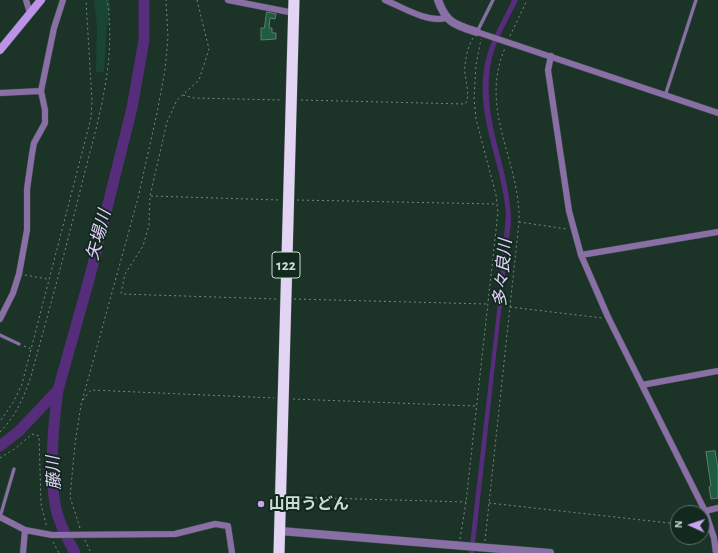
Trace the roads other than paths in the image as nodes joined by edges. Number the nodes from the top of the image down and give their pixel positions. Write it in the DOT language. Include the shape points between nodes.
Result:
graph roads {
  1 [pos="26,0"];
  2 [pos="41,0"];
  3 [pos="63,0"];
  4 [pos="228,0"];
  5 [pos="266,0"];
  6 [pos="294,0"];
  7 [pos="385,0"];
  8 [pos="438,0"];
  9 [pos="493,0"];
  10 [pos="696,0"];
  11 [pos="265,8"];
  12 [pos="30,13"];
  13 [pos="294,13"];
  14 [pos="446,18"];
  15 [pos="482,34"];
  16 [pos="0,50"];
  17 [pos="551,56"];
  18 [pos="41,91"];
  19 [pos="0,94"];
  20 [pos="665,96"];
  21 [pos="718,113"];
  22 [pos="718,232"];
  23 [pos="581,255"];
  24 [pos="0,319"];
  25 [pos="0,335"];
  26 [pos="19,344"];
  27 [pos="718,371"];
  28 [pos="642,385"];
  29 [pos="14,469"];
  30 [pos="702,505"];
  31 [pos="0,517"];
  32 [pos="710,526"];
  33 [pos="25,530"];
  34 [pos="280,531"];
  35 [pos="23,553"];
  36 [pos="232,553"];
  37 [pos="279,553"];
  38 [pos="550,553"];
  39 [pos="716,553"];
  1 -- 12 [label="street"];
  2 -- 12 [label="main road"];
  3 -- 18 [label="street" via="54,28"];
  4 -- 11 [label="street"];
  5 -- 11 [label="street"];
  6 -- 13 [label="highway, 122"];
  7 -- 14 [label="street" via="429,18"];
  8 -- 14 [label="street"];
  9 -- 15 [label="lane"];
  10 -- 20 [label="lane"];
  11 -- 13 [label="street"];
  12 -- 16 [label="main road"];
  13 -- 34 [label="highway, 122"];
  14 -- 15 [label="street" via="461,27"];
  15 -- 17 [label="street"];
  17 -- 20 [label="street"];
  17 -- 23 [label="street" via="548,70 573,230"];
  18 -- 19 [label="street"];
  18 -- 24 [label="street" via="45,123 34,143 32,154 27,189 27,230 19,274"];
  20 -- 21 [label="street"];
  22 -- 23 [label="street"];
  23 -- 28 [label="street"];
  25 -- 26 [label="lane"];
  27 -- 28 [label="street"];
  28 -- 30 [label="street"];
  29 -- 31 [label="lane"];
  31 -- 33 [label="street"];
  32 -- 39 [label="street"];
  33 -- 35 [label="street"];
  33 -- 36 [label="street" via="51,535 175,534 215,524 228,526"];
  34 -- 37 [label="highway, 122"];
  34 -- 38 [label="street"];
}
